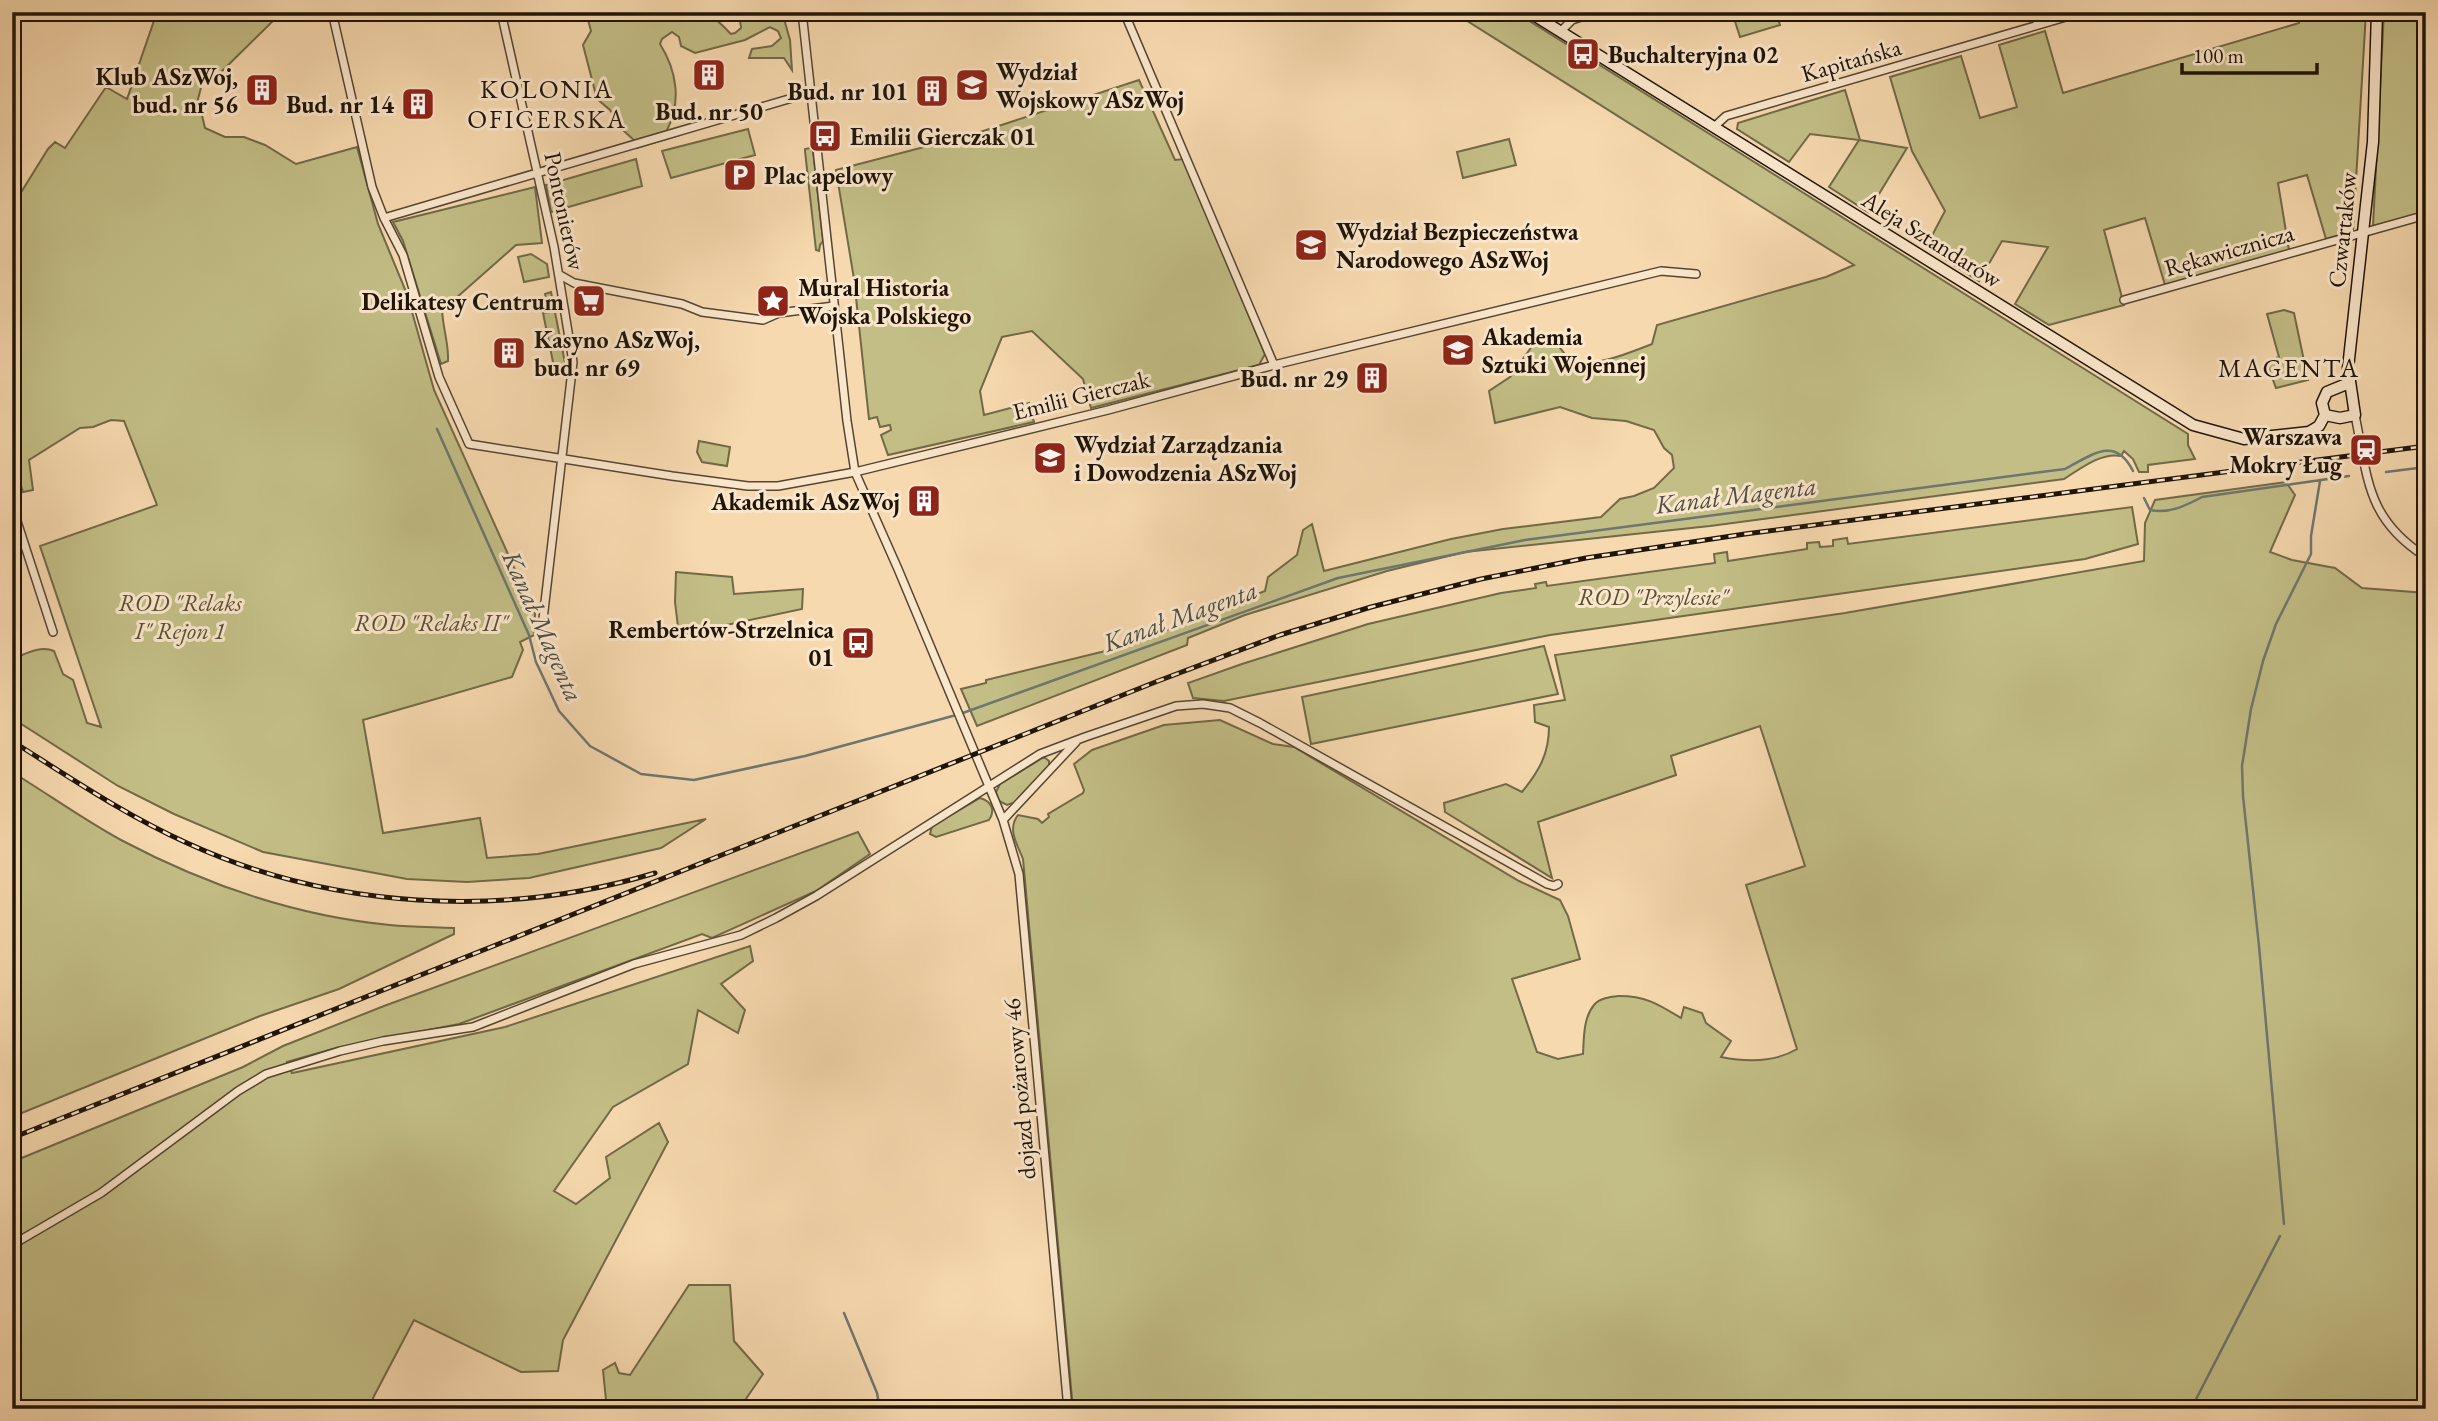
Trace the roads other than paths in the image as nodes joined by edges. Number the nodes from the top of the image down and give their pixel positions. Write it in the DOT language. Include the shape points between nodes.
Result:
graph roads {
  1 [pos="332,12"];
  2 [pos="500,12"];
  3 [pos="803,12"];
  4 [pos="1124,12"];
  5 [pos="1529,12"];
  6 [pos="1596,12"];
  7 [pos="2035,12"];
  8 [pos="2083,12"];
  9 [pos="2377,12"];
  10 [pos="2038,26"];
  11 [pos="1560,32"];
  12 [pos="811,94"];
  13 [pos="1714,127"];
  14 [pos="538,173"];
  15 [pos="2426,215"];
  16 [pos="384,218"];
  17 [pos="2364,232"];
  18 [pos="1696,274"];
  19 [pos="559,275"];
  20 [pos="574,283"];
  21 [pos="562,292"];
  22 [pos="2124,300"];
  23 [pos="834,306"];
  24 [pos="1274,365"];
  25 [pos="2349,383"];
  26 [pos="2325,415"];
  27 [pos="2355,415"];
  28 [pos="562,460"];
  29 [pos="855,472"];
  30 [pos="12,506"];
  31 [pos="2426,557"];
  32 [pos="542,628"];
  33 [pos="53,632"];
  34 [pos="1078,740"];
  35 [pos="988,788"];
  36 [pos="1003,821"];
  37 [pos="1558,884"];
  38 [pos="12,1245"];
  39 [pos="1068,1409"];
  1 -- 16 [label="street" via="372,187"];
  2 -- 14 [label="street, Pontonierów"];
  3 -- 12 [label="street, dojazd pożarowy 46"];
  4 -- 24 [label="street"];
  5 -- 11 [label="street, Aleja Sztandarów"];
  6 -- 11 [label="street" via="1572,20"];
  7 -- 10 [label="street"];
  8 -- 10 [label="street, Kapitańska"];
  9 -- 17 [label="street, Czwartaków" via="2374,129"];
  10 -- 13 [label="street, Kapitańska" via="1726,116"];
  11 -- 13 [label="street, Aleja Sztandarów"];
  12 -- 14 [label="street"];
  12 -- 23 [label="street, dojazd pożarowy 46"];
  13 -- 26 [label="street, Aleja Sztandarów" via="2193,425 2244,439 2262,438 2309,432"];
  14 -- 16 [label="street"];
  14 -- 19 [label="street, Pontonierów"];
  15 -- 17 [label="street, Rękawicznicza"];
  16 -- 28 [label="street, Emilii Gierczak" via="403,255 439,377 469,444"];
  17 -- 22 [label="street, Rękawicznicza"];
  17 -- 25 [label="street, Czwartaków"];
  18 -- 24 [label="street, Emilii Gierczak" via="1661,271"];
  19 -- 20 [label="street"];
  19 -- 21 [label="street, Pontonierów"];
  20 -- 21 [label="street"];
  20 -- 23 [label="street" via="702,312 763,320 779,313"];
  21 -- 28 [label="street, Pontonierów" via="573,362"];
  23 -- 29 [label="street, dojazd pożarowy 46"];
  24 -- 29 [label="street, Emilii Gierczak"];
  25 -- 26 [label="street" via="2324,397"];
  25 -- 27 [label="street, Czwartaków"];
  26 -- 27 [label="street"];
  27 -- 31 [label="street, Czwartaków" via="2375,504 2402,540"];
  28 -- 29 [label="street, Emilii Gierczak" via="759,487"];
  28 -- 32 [label="street, Pontonierów"];
  29 -- 35 [label="street, dojazd pożarowy 46"];
  30 -- 33 [label="street"];
  34 -- 35 [label="street" via="1040,754"];
  34 -- 36 [label="street"];
  34 -- 37 [label="street" via="1176,706 1230,708 1547,884"];
  35 -- 36 [label="street, dojazd pożarowy 46"];
  35 -- 38 [label="street" via="816,896 741,935 634,964 473,1027 383,1041 266,1074 101,1192"];
  36 -- 39 [label="street, dojazd pożarowy 46" via="1019,874"];
}
